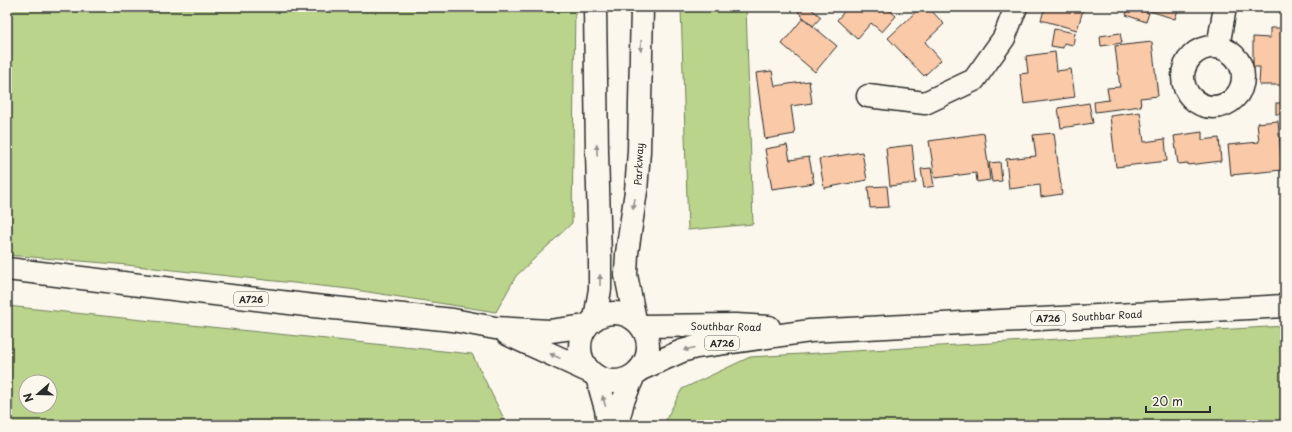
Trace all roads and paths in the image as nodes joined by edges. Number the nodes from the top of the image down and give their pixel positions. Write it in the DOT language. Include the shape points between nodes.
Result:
graph roads {
  1 [pos="595,7"];
  2 [pos="642,7"];
  3 [pos="1016,7"];
  4 [pos="1225,7"];
  5 [pos="1218,47"];
  6 [pos="868,96"];
  7 [pos="7,269"];
  8 [pos="1285,306"];
  9 [pos="591,322"];
  10 [pos="638,323"];
  11 [pos="495,328"];
  12 [pos="810,331"];
  13 [pos="636,372"];
  14 [pos="594,374"];
  15 [pos="608,425"];
  16 [pos="617,425"];
  9 -- 1 [label="main road, one-way" via="600,289"];
  2 -- 10 [label="main road, Parkway, one-way" via="639,150 626,275"];
  3 -- 6 [label="main road" via="1004,38 974,80 925,103"];
  4 -- 5 [label="main road"];
  7 -- 11 [label="main road, A726" via="453,320"];
  8 -- 12 [label="main road, Southbar Road / A726"];
  9 -- 10 [label="main road" via="604,314 615,313 625,315"];
  9 -- 11 [label="main road, A726" via="550,331"];
  9 -- 14 [label="main road" via="582,335 580,345 584,364"];
  10 -- 12 [label="main road, Southbar Road / A726" via="736,324"];
  10 -- 13 [label="main road" via="646,337 648,349 646,360"];
  14 -- 11 [label="main road, A726, one-way"];
  12 -- 13 [label="main road, Southbar Road / A726, one-way" via="696,347"];
  13 -- 14 [label="main road" via="616,381 606,380"];
  13 -- 16 [label="main road" via="623,401"];
  15 -- 14 [label="main road, one-way" via="606,409"];
}
